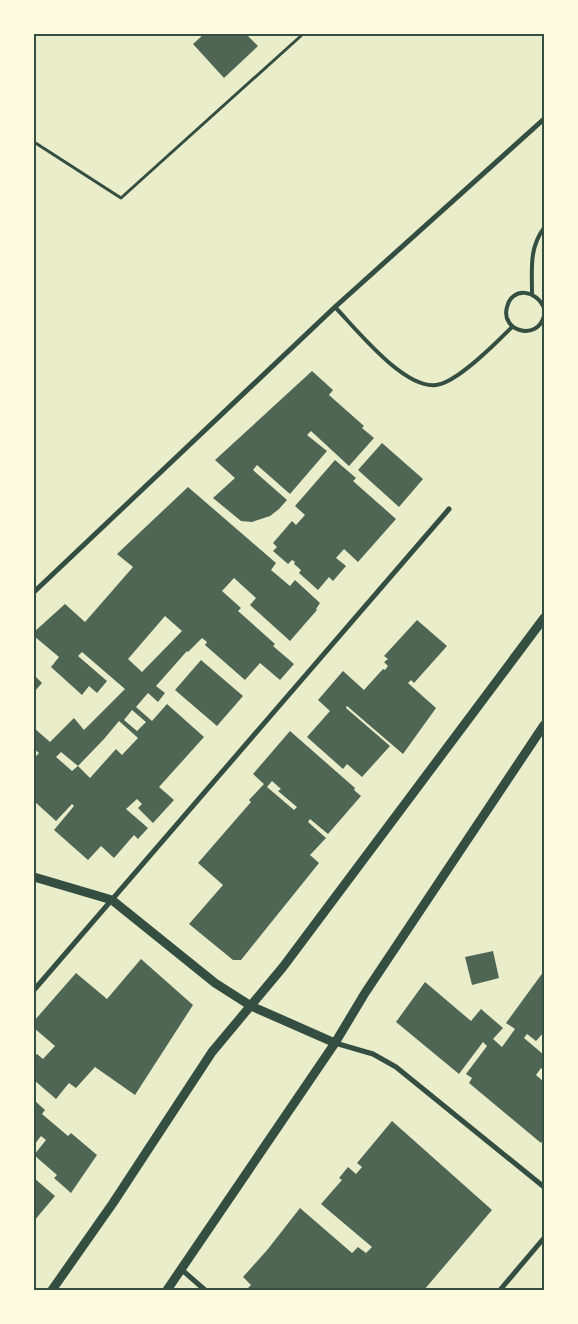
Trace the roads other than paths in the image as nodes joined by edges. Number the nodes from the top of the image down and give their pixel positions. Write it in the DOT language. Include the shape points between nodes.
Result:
graph roads {
  1 [pos="544,119"];
  2 [pos="544,228"];
  3 [pos="532,293"];
  4 [pos="335,307"];
  5 [pos="544,308"];
  6 [pos="544,316"];
  7 [pos="512,327"];
  8 [pos="449,509"];
  9 [pos="34,592"];
  10 [pos="544,618"];
  11 [pos="544,725"];
  12 [pos="34,877"];
  13 [pos="112,900"];
  14 [pos="34,990"];
  15 [pos="251,1006"];
  16 [pos="334,1042"];
  17 [pos="544,1188"];
  18 [pos="544,1238"];
  19 [pos="181,1269"];
  20 [pos="52,1290"];
  21 [pos="167,1290"];
  22 [pos="205,1290"];
  23 [pos="500,1290"];
  1 -- 4 [label="street"];
  2 -- 3 [label="lane" via="533,248"];
  3 -- 5 [label="lane" via="541,300"];
  3 -- 7 [label="lane" via="521,293 512,298 507,307 507,318"];
  4 -- 7 [label="lane" via="377,351 403,374 422,384 438,385 454,378"];
  4 -- 9 [label="street"];
  6 -- 7 [label="lane" via="543,322 534,330 523,332"];
  8 -- 13 [label="street"];
  10 -- 15 [label="street"];
  11 -- 16 [label="street"];
  12 -- 13 [label="street"];
  13 -- 14 [label="street"];
  13 -- 15 [label="street" via="215,983"];
  15 -- 16 [label="street"];
  15 -- 20 [label="street" via="212,1052"];
  16 -- 17 [label="street" via="373,1054 396,1067"];
  16 -- 19 [label="street"];
  18 -- 23 [label="street"];
  19 -- 21 [label="street"];
  19 -- 22 [label="street"];
}
